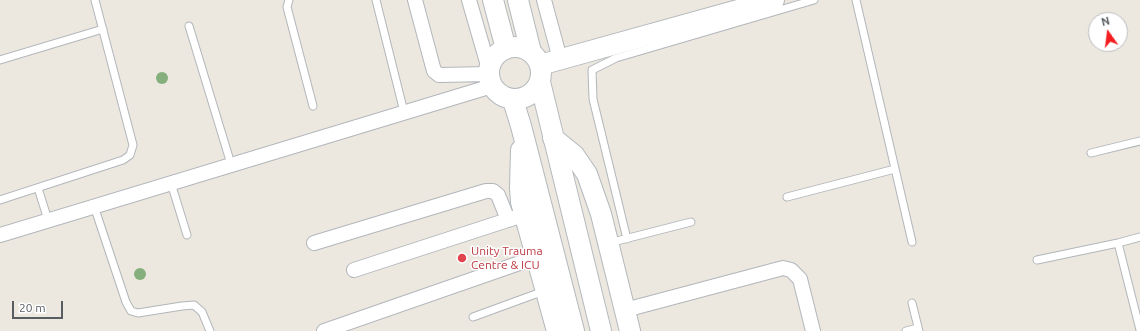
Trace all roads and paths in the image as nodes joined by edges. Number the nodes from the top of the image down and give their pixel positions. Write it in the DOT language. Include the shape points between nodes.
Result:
graph roads {
  1 [pos="95,0"];
  2 [pos="288,0"];
  3 [pos="376,0"];
  4 [pos="415,0"];
  5 [pos="468,0"];
  6 [pos="493,0"];
  7 [pos="518,0"];
  8 [pos="544,0"];
  9 [pos="774,0"];
  10 [pos="814,0"];
  11 [pos="856,0"];
  12 [pos="189,26"];
  13 [pos="102,29"];
  14 [pos="506,49"];
  15 [pos="0,60"];
  16 [pos="560,60"];
  17 [pos="537,66"];
  18 [pos="490,76"];
  19 [pos="513,100"];
  20 [pos="313,106"];
  21 [pos="404,112"];
  22 [pos="522,126"];
  23 [pos="553,138"];
  24 [pos="1140,140"];
  25 [pos="1092,153"];
  26 [pos="231,164"];
  27 [pos="895,169"];
  28 [pos="170,183"];
  29 [pos="38,188"];
  30 [pos="787,197"];
  31 [pos="0,200"];
  32 [pos="94,206"];
  33 [pos="517,217"];
  34 [pos="48,220"];
  35 [pos="691,222"];
  36 [pos="0,234"];
  37 [pos="186,235"];
  38 [pos="1140,236"];
  39 [pos="628,238"];
  40 [pos="912,242"];
  41 [pos="314,243"];
  42 [pos="608,243"];
  43 [pos="1118,243"];
  44 [pos="538,257"];
  45 [pos="1037,260"];
  46 [pos="354,270"];
  47 [pos="546,290"];
  48 [pos="912,303"];
  49 [pos="624,310"];
  50 [pos="473,317"];
  51 [pos="338,329"];
  52 [pos="918,330"];
  53 [pos="1140,330"];
  54 [pos="210,331"];
  55 [pos="324,331"];
  56 [pos="557,331"];
  57 [pos="574,331"];
  58 [pos="601,331"];
  59 [pos="630,331"];
  60 [pos="813,331"];
  61 [pos="906,331"];
  1 -- 13 [label="lane"];
  2 -- 20 [label="lane" via="287,7"];
  3 -- 21 [label="lane"];
  4 -- 18 [label="street" via="434,71 439,75"];
  5 -- 18 [label="street"];
  6 -- 14 [label="street"];
  7 -- 17 [label="street"];
  8 -- 16 [label="street"];
  9 -- 16 [label="street"];
  10 -- 39 [label="lane" via="616,58 592,70 594,99"];
  11 -- 27 [label="lane"];
  12 -- 26 [label="lane"];
  13 -- 15 [label="lane"];
  13 -- 29 [label="lane" via="133,146 130,155 123,160"];
  14 -- 17 [label="street" via="523,48"];
  14 -- 18 [label="street" via="495,57"];
  16 -- 17 [label="street"];
  17 -- 19 [label="street" via="536,90 521,99"];
  17 -- 23 [label="street"];
  18 -- 19 [label="street" via="497,93"];
  18 -- 21 [label="street"];
  19 -- 22 [label="street"];
  21 -- 26 [label="street"];
  22 -- 33 [label="street" via="521,202"];
  22 -- 57 [label="street"];
  23 -- 42 [label="street" via="574,156 587,174 602,214"];
  23 -- 58 [label="street"];
  24 -- 25 [label="lane"];
  26 -- 28 [label="street"];
  27 -- 30 [label="lane"];
  27 -- 40 [label="lane"];
  28 -- 32 [label="street"];
  28 -- 37 [label="lane"];
  29 -- 31 [label="lane"];
  29 -- 34 [label="lane"];
  32 -- 34 [label="street"];
  32 -- 54 [label="lane" via="126,302 131,310 138,313 194,305 202,312"];
  33 -- 41 [label="street" via="498,195 493,191 486,191"];
  33 -- 44 [label="street"];
  33 -- 46 [label="street"];
  34 -- 36 [label="street"];
  35 -- 39 [label="lane"];
  38 -- 43 [label="lane"];
  39 -- 42 [label="lane"];
  42 -- 49 [label="street"];
  43 -- 45 [label="lane"];
  43 -- 53 [label="lane"];
  44 -- 47 [label="street"];
  44 -- 51 [label="street"];
  47 -- 50 [label="lane"];
  47 -- 56 [label="street"];
  48 -- 52 [label="lane"];
  49 -- 59 [label="street"];
  49 -- 60 [label="street" via="783,268 791,270 800,280"];
  51 -- 55 [label="street"];
  52 -- 61 [label="lane"];
}
